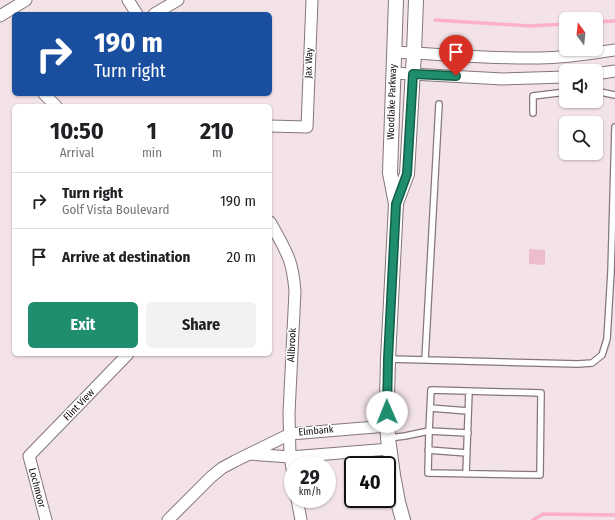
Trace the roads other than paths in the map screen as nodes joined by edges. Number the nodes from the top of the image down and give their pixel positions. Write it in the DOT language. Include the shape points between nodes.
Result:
graph roads {
  1 [pos="26,0"];
  2 [pos="128,0"];
  3 [pos="178,0"];
  4 [pos="312,0"];
  5 [pos="396,0"];
  6 [pos="416,0"];
  7 [pos="136,12"];
  8 [pos="157,12"];
  9 [pos="0,16"];
  10 [pos="394,52"];
  11 [pos="615,52"];
  12 [pos="414,53"];
  13 [pos="615,71"];
  14 [pos="393,73"];
  15 [pos="603,73"];
  16 [pos="413,74"];
  17 [pos="559,77"];
  18 [pos="603,92"];
  19 [pos="559,93"];
  20 [pos="615,95"];
  21 [pos="46,96"];
  22 [pos="54,104"];
  23 [pos="439,104"];
  24 [pos="533,113"];
  25 [pos="272,126"];
  26 [pos="615,126"];
  27 [pos="396,204"];
  28 [pos="272,225"];
  29 [pos="126,356"];
  30 [pos="388,359"];
  31 [pos="425,360"];
  32 [pos="469,391"];
  33 [pos="430,408"];
  34 [pos="468,411"];
  35 [pos="429,431"];
  36 [pos="290,434"];
  37 [pos="468,434"];
  38 [pos="389,438"];
  39 [pos="428,450"];
  40 [pos="467,453"];
  41 [pos="248,454"];
  42 [pos="29,456"];
  43 [pos="290,456"];
  44 [pos="295,456"];
  45 [pos="284,457"];
  46 [pos="466,474"];
  47 [pos="299,508"];
  48 [pos="46,520"];
  49 [pos="168,520"];
  50 [pos="301,520"];
  51 [pos="403,520"];
  1 -- 9 [label="street"];
  2 -- 7 [label="street"];
  3 -- 8 [label="street"];
  4 -- 25 [label="street, Jax Way" via="307,127"];
  5 -- 10 [label="street, Woodlake Parkway"];
  6 -- 12 [label="street, Woodlake Parkway"];
  10 -- 12 [label="street"];
  10 -- 14 [label="street, Woodlake Parkway"];
  11 -- 12 [label="street" via="540,58"];
  12 -- 16 [label="street, Woodlake Parkway"];
  13 -- 15 [label="street"];
  14 -- 16 [label="street"];
  14 -- 27 [label="street, Woodlake Parkway" via="390,173"];
  16 -- 17 [label="street" via="503,79"];
  16 -- 27 [label="street, Woodlake Parkway" via="407,174"];
  18 -- 20 [label="lane"];
  19 -- 24 [label="lane" via="533,96"];
  21 -- 22 [label="street"];
  23 -- 31 [label="lane"];
  26 -- 31 [label="lane" via="611,272 607,339 602,355 592,363 578,364"];
  27 -- 30 [label="street, Woodlake Parkway"];
  28 -- 36 [label="street, Allbrook" via="290,260 295,291"];
  29 -- 42 [label="street, Flint View"];
  30 -- 31 [label="lane"];
  30 -- 38 [label="street, Woodlake Parkway"];
  32 -- 33 [label="lane" via="431,390"];
  32 -- 34 [label="lane"];
  32 -- 46 [label="lane" via="541,393 540,475"];
  33 -- 34 [label="lane"];
  33 -- 35 [label="lane"];
  34 -- 37 [label="lane"];
  35 -- 37 [label="lane"];
  35 -- 38 [label="lane"];
  35 -- 39 [label="lane"];
  36 -- 38 [label="street, Elmbank"];
  36 -- 41 [label="street, Elmbank"];
  36 -- 43 [label="street, Allbrook"];
  37 -- 40 [label="lane"];
  38 -- 44 [label="street"];
  38 -- 51 [label="street, Woodlake Parkway"];
  39 -- 40 [label="lane"];
  39 -- 46 [label="lane" via="428,472"];
  40 -- 46 [label="lane"];
  41 -- 45 [label="street"];
  41 -- 49 [label="street, Elmbank" via="211,477"];
  42 -- 48 [label="street, Lochmoor"];
  47 -- 50 [label="street"];
}
